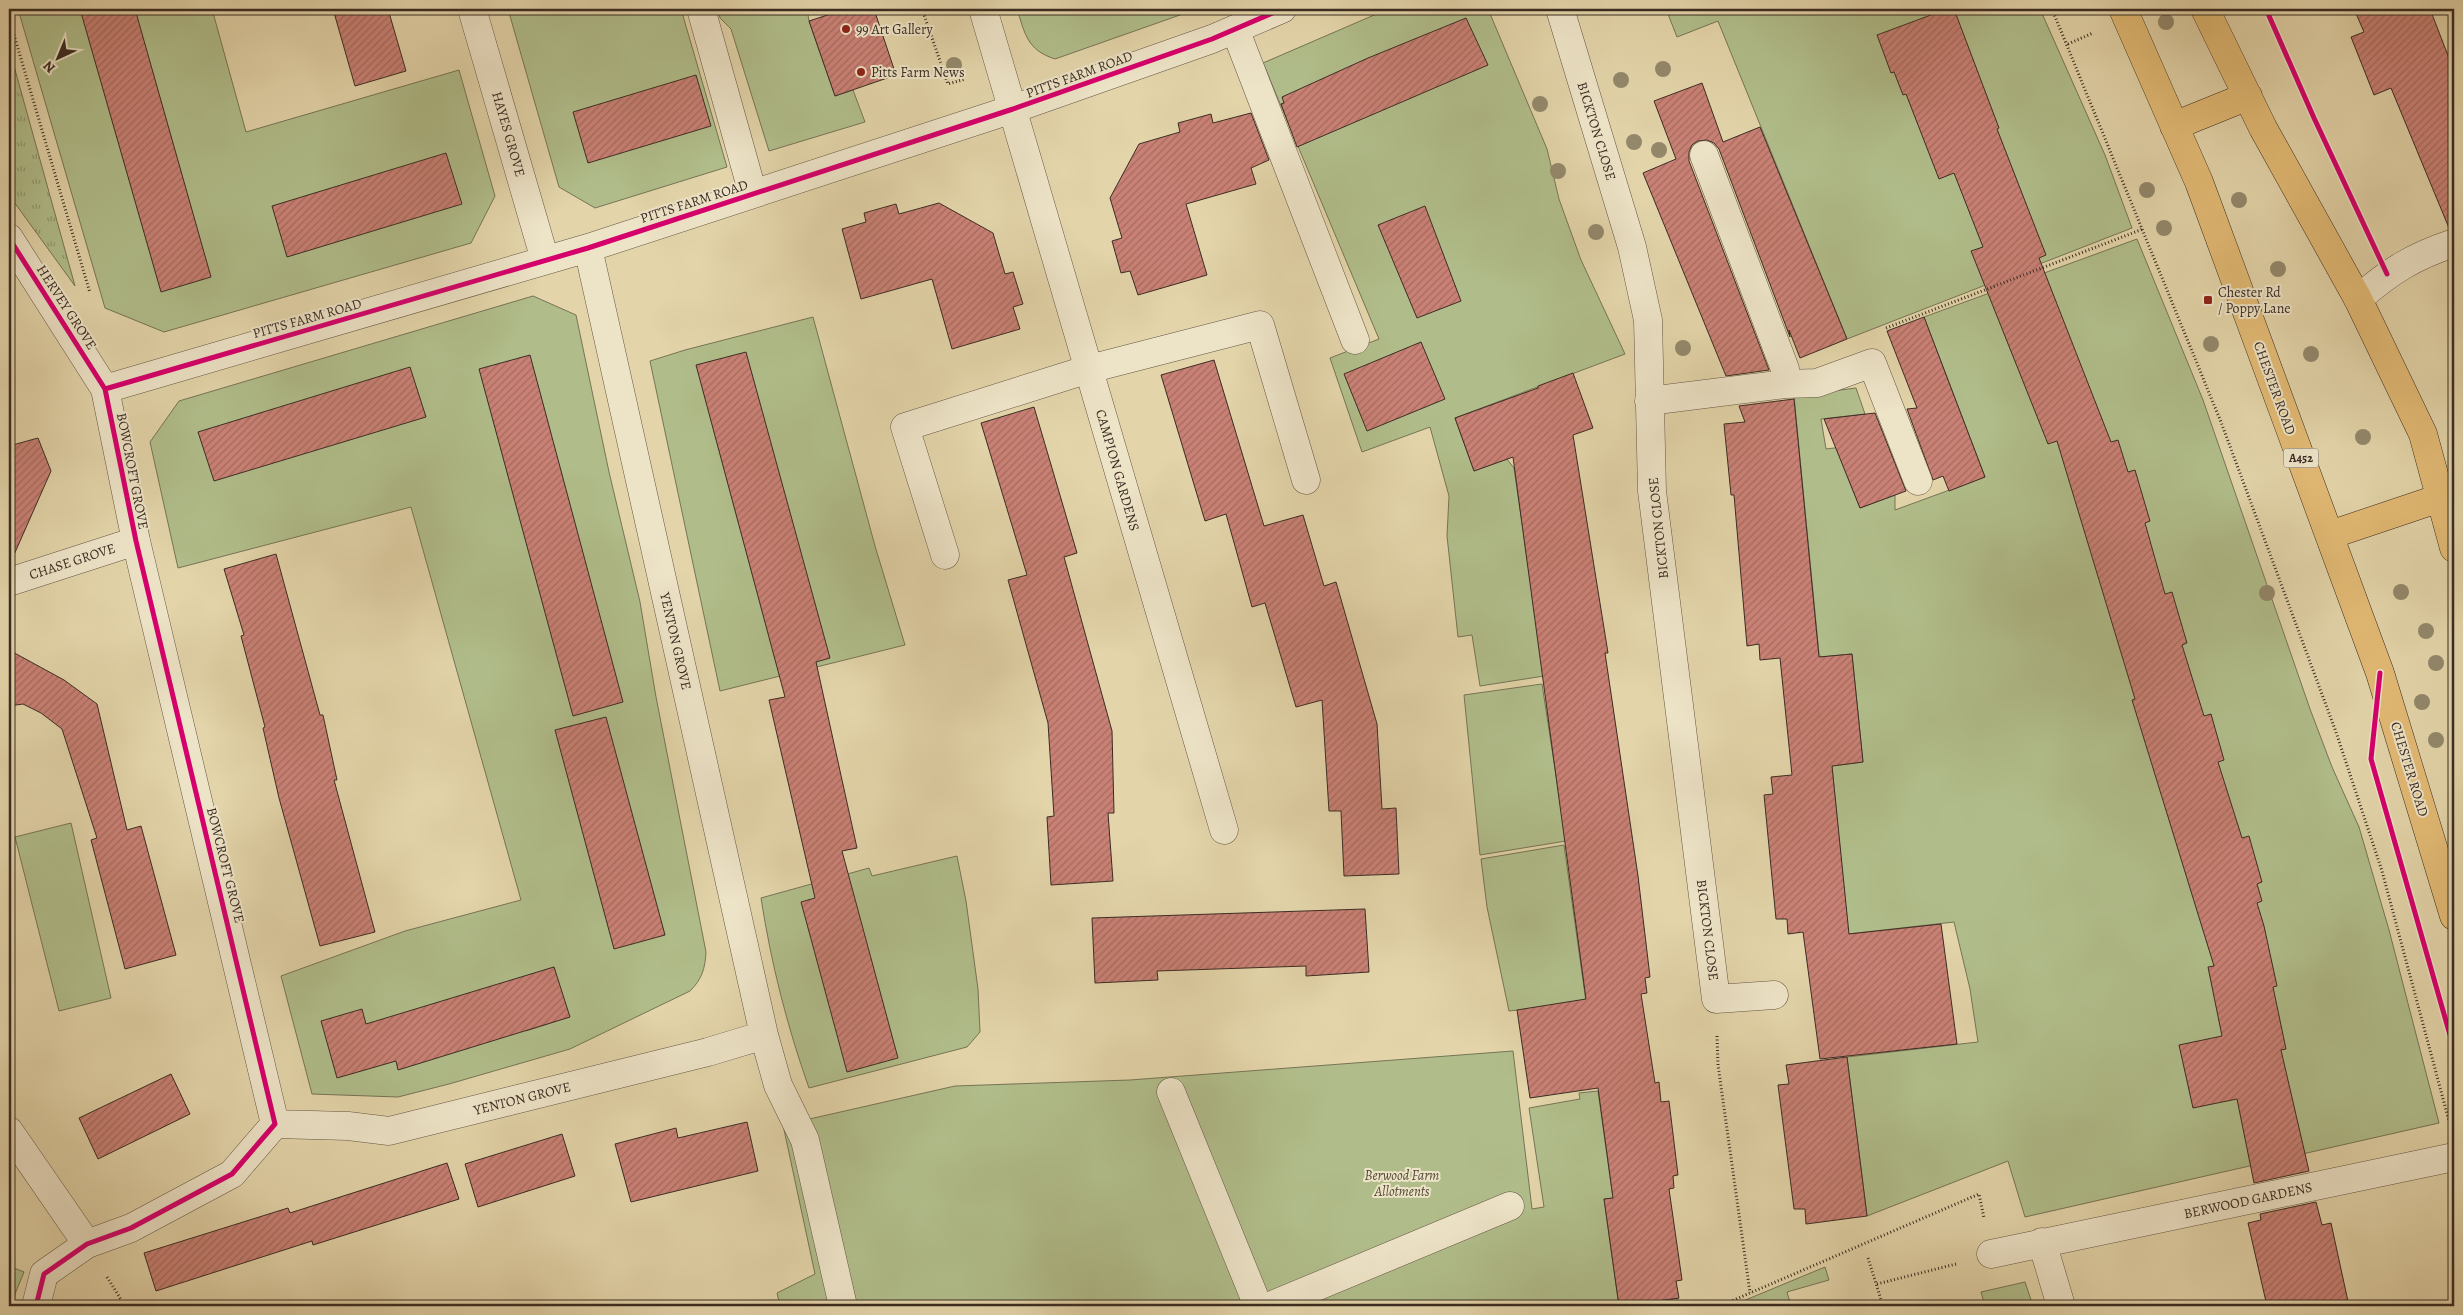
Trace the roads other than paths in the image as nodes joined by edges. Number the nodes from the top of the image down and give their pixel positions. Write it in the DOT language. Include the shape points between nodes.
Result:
graph roads {
  1 [pos="472,9"];
  2 [pos="701,9"];
  3 [pos="983,9"];
  4 [pos="1282,9"];
  5 [pos="1560,9"];
  6 [pos="2123,9"];
  7 [pos="2205,9"];
  8 [pos="1235,29"];
  9 [pos="2248,96"];
  10 [pos="1013,110"];
  11 [pos="2174,126"];
  12 [pos="1704,155"];
  13 [pos="753,194"];
  14 [pos="9,238"];
  15 [pos="2454,243"];
  16 [pos="588,248"];
  17 [pos="545,260"];
  18 [pos="2358,299"];
  19 [pos="1355,340"];
  20 [pos="1089,369"];
  21 [pos="1785,384"];
  22 [pos="105,389"];
  23 [pos="1650,402"];
  24 [pos="1306,480"];
  25 [pos="1918,481"];
  26 [pos="2440,498"];
  27 [pos="2330,535"];
  28 [pos="136,541"];
  29 [pos="2454,548"];
  30 [pos="945,555"];
  31 [pos="9,582"];
  32 [pos="1224,830"];
  33 [pos="2454,916"];
  34 [pos="1774,995"];
  35 [pos="764,1034"];
  36 [pos="1171,1092"];
  37 [pos="275,1124"];
  38 [pos="9,1132"];
  39 [pos="2454,1157"];
  40 [pos="1510,1206"];
  41 [pos="2042,1242"];
  42 [pos="87,1244"];
  43 [pos="1991,1254"];
  44 [pos="36,1306"];
  45 [pos="843,1306"];
  46 [pos="1258,1306"];
  47 [pos="1270,1306"];
  48 [pos="2062,1306"];
  1 -- 17 [label="street, HAYES GROVE"];
  2 -- 13 [label="street"];
  3 -- 10 [label="street, CAMPION GARDENS"];
  4 -- 8 [label="street, PITTS FARM ROAD"];
  5 -- 23 [label="street, BICKTON CLOSE" via="1632,247 1648,320"];
  6 -- 11 [label="highway, CHESTER ROAD / A452"];
  7 -- 9 [label="highway"];
  8 -- 10 [label="street, PITTS FARM ROAD"];
  8 -- 19 [label="street"];
  9 -- 11 [label="highway"];
  9 -- 18 [label="highway"];
  10 -- 13 [label="street, PITTS FARM ROAD"];
  10 -- 20 [label="street, CAMPION GARDENS"];
  11 -- 27 [label="highway, CHESTER ROAD / A452" via="2199,182"];
  12 -- 21 [label="street" via="1785,369"];
  13 -- 16 [label="street, PITTS FARM ROAD"];
  14 -- 22 [label="street, HERVEY GROVE"];
  15 -- 18 [label="street" via="2430,251 2387,274"];
  16 -- 17 [label="street, PITTS FARM ROAD"];
  16 -- 35 [label="street, YENTON GROVE"];
  17 -- 22 [label="street, PITTS FARM ROAD"];
  18 -- 26 [label="highway" via="2422,434"];
  20 -- 24 [label="street" via="1260,325"];
  20 -- 30 [label="street" via="905,427"];
  20 -- 32 [label="street, CAMPION GARDENS"];
  21 -- 23 [label="street"];
  21 -- 25 [label="street" via="1817,383 1872,363"];
  22 -- 28 [label="street, BOWCROFT GROVE"];
  23 -- 34 [label="street, BICKTON CLOSE" via="1652,491 1716,999"];
  26 -- 27 [label="highway"];
  26 -- 29 [label="highway"];
  27 -- 33 [label="highway, CHESTER ROAD / A452" via="2380,673"];
  28 -- 31 [label="street, CHASE GROVE"];
  28 -- 37 [label="street, BOWCROFT GROVE"];
  35 -- 37 [label="street, YENTON GROVE" via="708,1052 389,1131"];
  35 -- 45 [label="street, YENTON GROVE" via="778,1085 805,1140"];
  36 -- 46 [label="street"];
  37 -- 42 [label="street" via="232,1174 131,1228"];
  38 -- 42 [label="street"];
  39 -- 41 [label="street, BERWOOD GARDENS"];
  40 -- 47 [label="street"];
  41 -- 43 [label="street, BERWOOD GARDENS"];
  41 -- 48 [label="street"];
  42 -- 44 [label="street" via="44,1274"];
}
